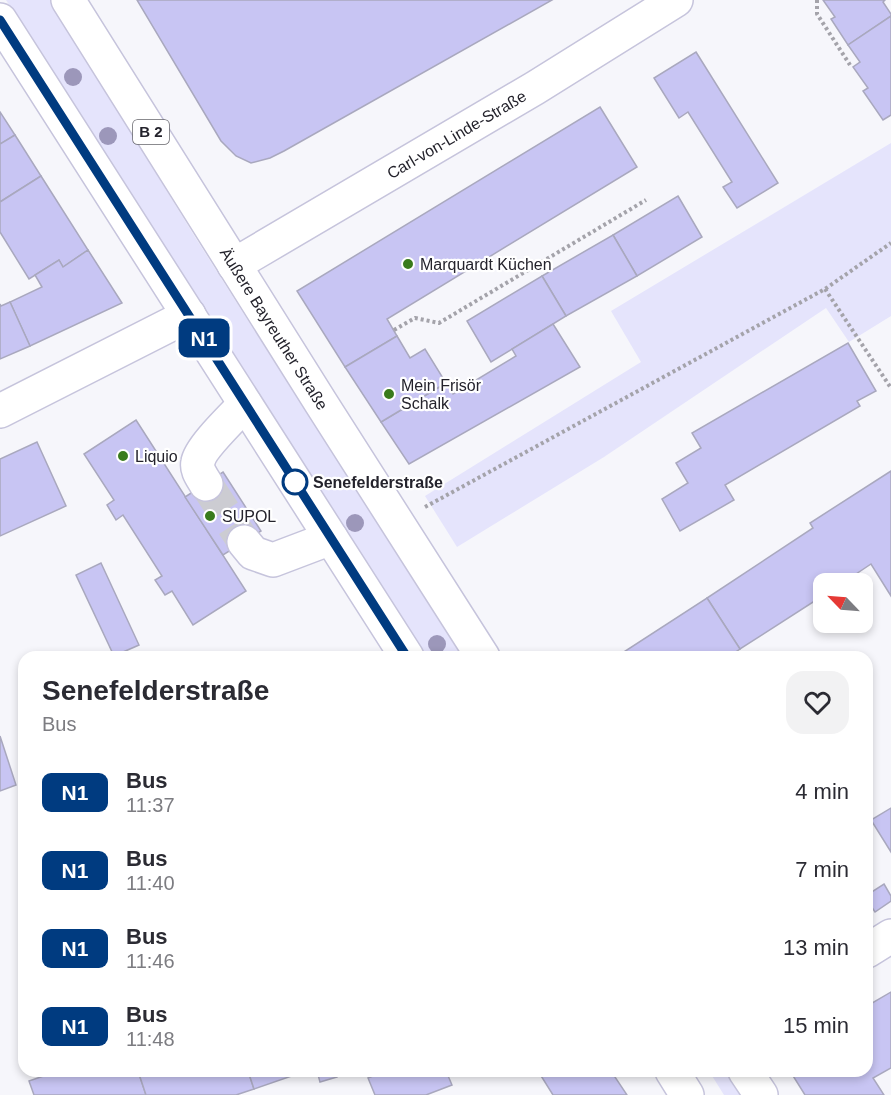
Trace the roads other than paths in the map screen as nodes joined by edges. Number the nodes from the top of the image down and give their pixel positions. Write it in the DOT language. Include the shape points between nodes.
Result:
graph roads {
  1 [pos="68,0"];
  2 [pos="676,0"];
  3 [pos="0,20"];
  4 [pos="234,265"];
  5 [pos="189,315"];
  6 [pos="245,404"];
  7 [pos="0,411"];
  8 [pos="206,484"];
  9 [pos="331,538"];
  10 [pos="243,542"];
  11 [pos="403,651"];
  12 [pos="479,651"];
  13 [pos="891,936"];
  14 [pos="873,947"];
  15 [pos="676,1077"];
  16 [pos="749,1077"];
  17 [pos="687,1095"];
  18 [pos="761,1095"];
  1 -- 4 [label="main road, Äußere Bayreuther Straße / B 2"];
  2 -- 4 [label="main road, Carl-von-Linde-Straße"];
  3 -- 5 [label="main road"];
  4 -- 12 [label="main road, Äußere Bayreuther Straße / B 2"];
  5 -- 6 [label="main road"];
  5 -- 7 [label="main road"];
  6 -- 8 [label="main road" via="208,443 198,460"];
  6 -- 9 [label="main road"];
  9 -- 10 [label="main road" via="273,560 253,553"];
  9 -- 11 [label="main road"];
  13 -- 14 [label="main road"];
  15 -- 17 [label="main road"];
  16 -- 18 [label="main road"];
}
